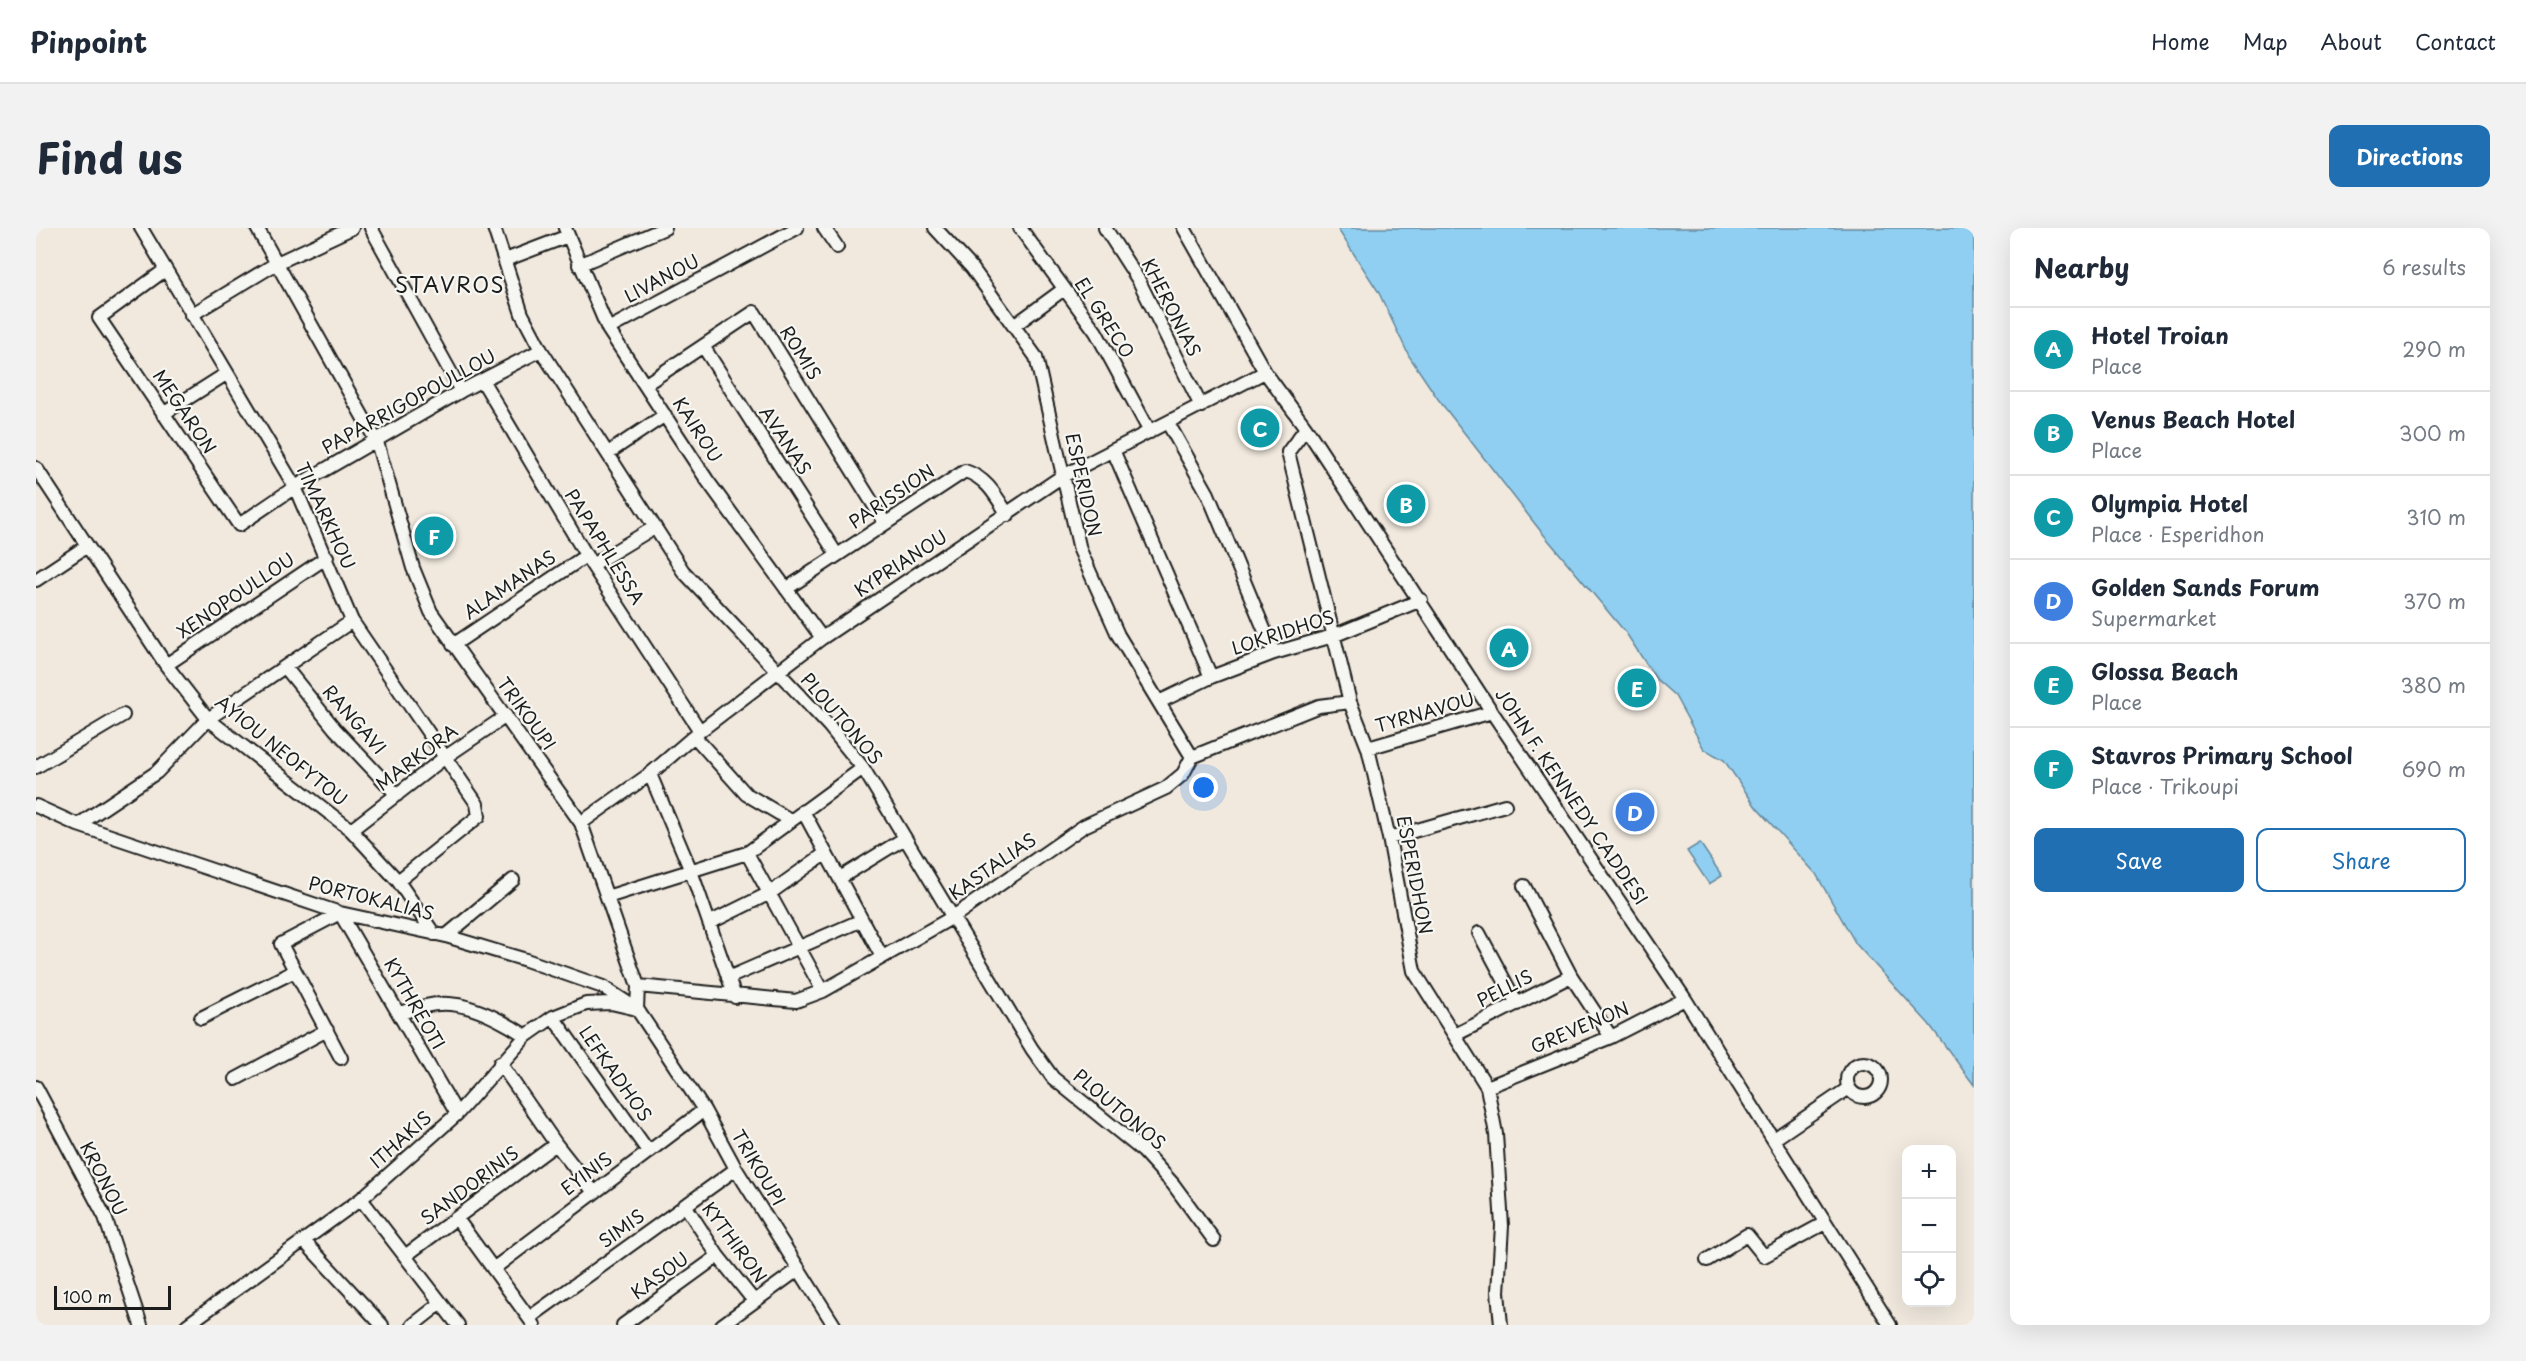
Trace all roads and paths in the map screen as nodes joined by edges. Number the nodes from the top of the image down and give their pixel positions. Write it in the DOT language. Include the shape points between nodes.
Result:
graph roads {
  1 [pos="141,228"];
  2 [pos="257,228"];
  3 [pos="352,228"];
  4 [pos="371,228"];
  5 [pos="494,228"];
  6 [pos="797,228"];
  7 [pos="824,228"];
  8 [pos="935,228"];
  9 [pos="1020,228"];
  10 [pos="1105,228"];
  11 [pos="1184,228"];
  12 [pos="661,229"];
  13 [pos="567,232"];
  14 [pos="837,247"];
  15 [pos="506,260"];
  16 [pos="277,263"];
  17 [pos="579,265"];
  18 [pos="165,270"];
  19 [pos="1064,290"];
  20 [pos="191,315"];
  21 [pos="1015,325"];
  22 [pos="608,328"];
  23 [pos="703,346"];
  24 [pos="541,350"];
  25 [pos="1265,372"];
  26 [pos="226,374"];
  27 [pos="482,380"];
  28 [pos="646,384"];
  29 [pos="461,391"];
  30 [pos="1201,406"];
  31 [pos="163,414"];
  32 [pos="665,415"];
  33 [pos="1168,423"];
  34 [pos="1306,428"];
  35 [pos="1150,432"];
  36 [pos="376,442"];
  37 [pos="1113,450"];
  38 [pos="608,453"];
  39 [pos="36,468"];
  40 [pos="1061,477"];
  41 [pos="295,487"];
  42 [pos="1008,515"];
  43 [pos="885,523"];
  44 [pos="239,525"];
  45 [pos="655,527"];
  46 [pos="87,546"];
  47 [pos="837,555"];
  48 [pos="327,558"];
  49 [pos="589,560"];
  50 [pos="37,578"];
  51 [pos="786,589"];
  52 [pos="1421,600"];
  53 [pos="352,621"];
  54 [pos="1333,636"];
  55 [pos="822,638"];
  56 [pos="453,645"];
  57 [pos="1274,653"];
  58 [pos="166,665"];
  59 [pos="285,667"];
  60 [pos="776,672"];
  61 [pos="1211,677"];
  62 [pos="1159,702"];
  63 [pos="1350,702"];
  64 [pos="1492,712"];
  65 [pos="123,715"];
  66 [pos="506,716"];
  67 [pos="208,719"];
  68 [pos="697,734"];
  69 [pos="1368,748"];
  70 [pos="36,751"];
  71 [pos="1192,757"];
  72 [pos="444,758"];
  73 [pos="40,765"];
  74 [pos="863,768"];
  75 [pos="650,774"];
  76 [pos="397,795"];
  77 [pos="1505,805"];
  78 [pos="36,806"];
  79 [pos="803,811"];
  80 [pos="790,820"];
  81 [pos="582,823"];
  82 [pos="78,825"];
  83 [pos="351,830"];
  84 [pos="905,838"];
  85 [pos="1389,838"];
  86 [pos="747,853"];
  87 [pos="826,853"];
  88 [pos="691,871"];
  89 [pos="840,878"];
  90 [pos="513,880"];
  91 [pos="398,881"];
  92 [pos="1524,886"];
  93 [pos="770,893"];
  94 [pos="608,897"];
  95 [pos="340,913"];
  96 [pos="953,917"];
  97 [pos="862,920"];
  98 [pos="709,922"];
  99 [pos="1479,933"];
  100 [pos="440,935"];
  101 [pos="800,948"];
  102 [pos="882,957"];
  103 [pos="295,971"];
  104 [pos="1571,976"];
  105 [pos="728,978"];
  106 [pos="638,986"];
  107 [pos="823,991"];
  108 [pos="735,997"];
  109 [pos="1685,999"];
  110 [pos="1517,1004"];
  111 [pos="637,1009"];
  112 [pos="399,1013"];
  113 [pos="553,1017"];
  114 [pos="201,1018"];
  115 [pos="327,1030"];
  116 [pos="652,1030"];
  117 [pos="1455,1035"];
  118 [pos="526,1036"];
  119 [pos="1611,1037"];
  120 [pos="341,1058"];
  121 [pos="500,1062"];
  122 [pos="236,1079"];
  123 [pos="36,1087"];
  124 [pos="1487,1087"];
  125 [pos="1849,1088"];
  126 [pos="704,1110"];
  127 [pos="457,1114"];
  128 [pos="1774,1139"];
  129 [pos="556,1144"];
  130 [pos="648,1151"];
  131 [pos="736,1169"];
  132 [pos="593,1191"];
  133 [pos="361,1199"];
  134 [pos="685,1205"];
  135 [pos="457,1219"];
  136 [pos="1825,1223"];
  137 [pos="1214,1240"];
  138 [pos="304,1241"];
  139 [pos="405,1256"];
  140 [pos="718,1256"];
  141 [pos="1707,1260"];
  142 [pos="493,1269"];
  143 [pos="799,1269"];
  144 [pos="754,1301"];
  145 [pos="441,1303"];
  146 [pos="531,1322"];
  147 [pos="141,1325"];
  148 [pos="188,1325"];
  149 [pos="382,1325"];
  150 [pos="413,1325"];
  151 [pos="458,1325"];
  152 [pos="623,1325"];
  153 [pos="722,1325"];
  154 [pos="834,1325"];
  155 [pos="1501,1325"];
  156 [pos="1890,1325"];
  1 -- 18 [label="street, TIMARKHOU"];
  2 -- 16 [label="street, TRIKOUPI"];
  3 -- 16 [label="street"];
  4 -- 29 [label="street"];
  5 -- 15 [label="street, PLOUTONOS"];
  6 -- 22 [label="street, LIVANOU"];
  7 -- 14 [label="street"];
  8 -- 21 [label="street, ESPERIDON" via="972,268"];
  9 -- 19 [label="street, EL GRECO"];
  10 -- 30 [label="street, KHERONIAS" via="1139,281"];
  11 -- 25 [label="street, JOHN F. KENNEDY CADDESI"];
  12 -- 17 [label="street"];
  13 -- 15 [label="street"];
  13 -- 17 [label="street, KAIROU"];
  15 -- 24 [label="street, PLOUTONOS" via="522,314"];
  16 -- 20 [label="street"];
  16 -- 36 [label="street, TRIKOUPI"];
  17 -- 22 [label="street, KAIROU"];
  18 -- 20 [label="street, TIMARKHOU"];
  18 -- 31 [label="street, MEGARON" via="99,318"];
  19 -- 21 [label="street"];
  19 -- 35 [label="street, EL GRECO" via="1096,332"];
  20 -- 26 [label="street, TIMARKHOU"];
  21 -- 40 [label="street, ESPERIDON" via="1036,357"];
  22 -- 28 [label="street, KAIROU"];
  23 -- 28 [label="street, ROMIS"];
  23 -- 43 [label="street, ROMIS" via="754,312"];
  23 -- 47 [label="street, AVANAS"];
  24 -- 27 [label="street, PAPARRIGOPOULLOU"];
  24 -- 38 [label="street, PLOUTONOS"];
  25 -- 30 [label="street, KYPRIANOU"];
  25 -- 34 [label="street, JOHN F. KENNEDY CADDESI"];
  26 -- 31 [label="street"];
  26 -- 41 [label="street, TIMARKHOU"];
  27 -- 29 [label="street, PAPARRIGOPOULLOU"];
  27 -- 49 [label="street, PAPAPHLESSA"];
  28 -- 32 [label="street, KAIROU"];
  29 -- 36 [label="street, PAPARRIGOPOULLOU"];
  30 -- 33 [label="street, KYPRIANOU"];
  31 -- 44 [label="street, MEGARON"];
  32 -- 38 [label="street"];
  32 -- 51 [label="street, KAIROU"];
  33 -- 35 [label="street, KYPRIANOU"];
  33 -- 57 [label="street" via="1208,494"];
  34 -- 52 [label="street, JOHN F. KENNEDY CADDESI"];
  34 -- 54 [label="street, ESPERIDHON" via="1288,452"];
  35 -- 37 [label="street, KYPRIANOU"];
  36 -- 41 [label="street, PAPARRIGOPOULLOU"];
  36 -- 56 [label="street, TRIKOUPI" via="413,568 431,612"];
  37 -- 40 [label="street, KYPRIANOU"];
  37 -- 61 [label="street"];
  38 -- 45 [label="street, PLOUTONOS"];
  39 -- 46 [label="street, AYIOU NEOFYTOU"];
  40 -- 42 [label="street, KYPRIANOU"];
  40 -- 62 [label="street, ESPERIDON" via="1080,550 1118,635"];
  41 -- 44 [label="street, PAPARRIGOPOULLOU"];
  41 -- 48 [label="street, TIMARKHOU"];
  42 -- 43 [label="street, PARISSION" via="978,475 965,471"];
  42 -- 55 [label="street, KYPRIANOU"];
  43 -- 47 [label="street, PARISSION"];
  45 -- 49 [label="street, ALAMANAS"];
  45 -- 60 [label="street, PLOUTONOS" via="683,571"];
  46 -- 50 [label="street"];
  46 -- 58 [label="street, AYIOU NEOFYTOU"];
  47 -- 51 [label="street, PARISSION"];
  48 -- 53 [label="street, TIMARKHOU"];
  48 -- 58 [label="street, XENOPOULLOU"];
  49 -- 56 [label="street, ALAMANAS"];
  49 -- 68 [label="street, PAPAPHLESSA"];
  51 -- 55 [label="street, KAIROU"];
  52 -- 54 [label="street, LOKRIDHOS"];
  52 -- 64 [label="street, JOHN F. KENNEDY CADDESI"];
  53 -- 59 [label="street"];
  53 -- 72 [label="street, TIMARKHOU"];
  54 -- 57 [label="street, LOKRIDHOS"];
  54 -- 63 [label="street, ESPERIDHON"];
  55 -- 60 [label="street, KYPRIANOU"];
  56 -- 66 [label="street, TRIKOUPI"];
  57 -- 61 [label="street, LOKRIDHOS"];
  58 -- 67 [label="street, AYIOU NEOFYTOU"];
  59 -- 67 [label="street"];
  59 -- 76 [label="street, RANGAVI" via="335,729"];
  60 -- 68 [label="street, KYPRIANOU"];
  60 -- 74 [label="street, PLOUTONOS" via="829,726"];
  61 -- 62 [label="street, LOKRIDHOS"];
  62 -- 71 [label="street, ESPERIDON"];
  63 -- 69 [label="street, ESPERIDHON"];
  63 -- 71 [label="street" via="1319,706"];
  64 -- 69 [label="street, TYRNAVOU"];
  64 -- 109 [label="street, JOHN F. KENNEDY CADDESI"];
  65 -- 73 [label="street"];
  66 -- 72 [label="street, MARKORA"];
  66 -- 81 [label="street, TRIKOUPI"];
  67 -- 82 [label="street" via="157,772"];
  67 -- 83 [label="street, AYIOU NEOFYTOU"];
  68 -- 75 [label="street, KYPRIANOU"];
  68 -- 80 [label="street, PAPAPHLESSA" via="746,794"];
  69 -- 85 [label="street, ESPERIDHON"];
  70 -- 73 [label="street"];
  71 -- 96 [label="street, KASTALIAS" via="1183,774 1166,788 1084,826"];
  72 -- 76 [label="street, MARKORA"];
  72 -- 91 [label="street, TIMARKHOU" via="477,804 479,816"];
  74 -- 79 [label="street"];
  74 -- 84 [label="street, PLOUTONOS"];
  75 -- 81 [label="street, KYPRIANOU"];
  75 -- 88 [label="street"];
  76 -- 83 [label="street, MARKORA"];
  77 -- 85 [label="street"];
  78 -- 82 [label="street, PORTOKALIAS"];
  79 -- 80 [label="street"];
  79 -- 87 [label="street"];
  80 -- 86 [label="street"];
  81 -- 94 [label="street, TRIKOUPI"];
  82 -- 95 [label="street, PORTOKALIAS"];
  83 -- 91 [label="street, AYIOU NEOFYTOU"];
  84 -- 89 [label="street"];
  84 -- 96 [label="street, PLOUTONOS"];
  85 -- 117 [label="street, ESPERIDHON" via="1414,971"];
  86 -- 88 [label="street"];
  86 -- 93 [label="street"];
  87 -- 89 [label="street"];
  87 -- 93 [label="street"];
  88 -- 94 [label="street"];
  88 -- 98 [label="street"];
  89 -- 97 [label="street"];
  90 -- 100 [label="street"];
  91 -- 100 [label="street, AYIOU NEOFYTOU"];
  92 -- 104 [label="street"];
  93 -- 98 [label="street"];
  93 -- 101 [label="street"];
  94 -- 106 [label="street, TRIKOUPI"];
  95 -- 100 [label="street, PORTOKALIAS"];
  95 -- 103 [label="street" via="281,944"];
  95 -- 112 [label="street, KYTHREOTI"];
  96 -- 102 [label="street, KASTALIAS"];
  96 -- 137 [label="street, PLOUTONOS" via="1053,1078 1143,1151"];
  97 -- 101 [label="street"];
  97 -- 102 [label="street"];
  98 -- 105 [label="street"];
  99 -- 110 [label="street"];
  100 -- 111 [label="street, PORTOKALIAS" via="603,987"];
  101 -- 105 [label="street"];
  101 -- 107 [label="street"];
  102 -- 107 [label="street, KASTALIAS"];
  103 -- 114 [label="street"];
  103 -- 115 [label="street"];
  104 -- 110 [label="street, PELLIS"];
  104 -- 119 [label="street"];
  105 -- 108 [label="street"];
  106 -- 108 [label="street, KASTALIAS"];
  106 -- 111 [label="street, TRIKOUPI"];
  107 -- 108 [label="street, KASTALIAS" via="796,1001"];
  109 -- 119 [label="street, GREVENON"];
  109 -- 128 [label="street, JOHN F. KENNEDY CADDESI"];
  110 -- 117 [label="street, PELLIS"];
  111 -- 113 [label="street, ITHAKIS" via="610,1003 586,1004"];
  111 -- 116 [label="street, PORTOKALIAS"];
  112 -- 118 [label="street" via="441,1003 505,1022"];
  112 -- 127 [label="street, KYTHREOTI"];
  113 -- 118 [label="street, ITHAKIS"];
  113 -- 130 [label="street, LEFKADHOS"];
  115 -- 120 [label="street"];
  115 -- 122 [label="street"];
  116 -- 126 [label="street, TRIKOUPI"];
  117 -- 124 [label="street, ESPERIDHON"];
  118 -- 121 [label="street, ITHAKIS"];
  119 -- 124 [label="street, GREVENON"];
  121 -- 127 [label="street, ITHAKIS"];
  121 -- 129 [label="street"];
  123 -- 147 [label="street, KRONOU" via="105,1216"];
  124 -- 155 [label="street, ESPERIDHON" via="1496,1134 1502,1226 1498,1292"];
  125 -- 128 [label="street"];
  126 -- 130 [label="street, EYINIS"];
  126 -- 131 [label="street, TRIKOUPI"];
  127 -- 133 [label="street, ITHAKIS"];
  128 -- 136 [label="street, JOHN F. KENNEDY CADDESI"];
  129 -- 132 [label="street"];
  129 -- 135 [label="street, SANDORINIS"];
  130 -- 132 [label="street, EYINIS"];
  131 -- 134 [label="street, SIMIS"];
  131 -- 143 [label="street, TRIKOUPI"];
  132 -- 142 [label="street, EYINIS"];
  133 -- 138 [label="street, ITHAKIS"];
  133 -- 139 [label="street"];
  134 -- 140 [label="street, KYTHIRON"];
  134 -- 146 [label="street, SIMIS"];
  135 -- 139 [label="street, SANDORINIS"];
  135 -- 142 [label="street"];
  136 -- 141 [label="street" via="1764,1256 1747,1235"];
  136 -- 156 [label="street, JOHN F. KENNEDY CADDESI"];
  138 -- 148 [label="street, ITHAKIS"];
  138 -- 149 [label="street"];
  139 -- 145 [label="street"];
  140 -- 144 [label="street, KYTHIRON"];
  140 -- 152 [label="street, KASOU"];
  142 -- 146 [label="street"];
  143 -- 144 [label="street"];
  143 -- 154 [label="street, TRIKOUPI"];
  144 -- 153 [label="street"];
  145 -- 150 [label="street"];
  145 -- 151 [label="street"];
}
